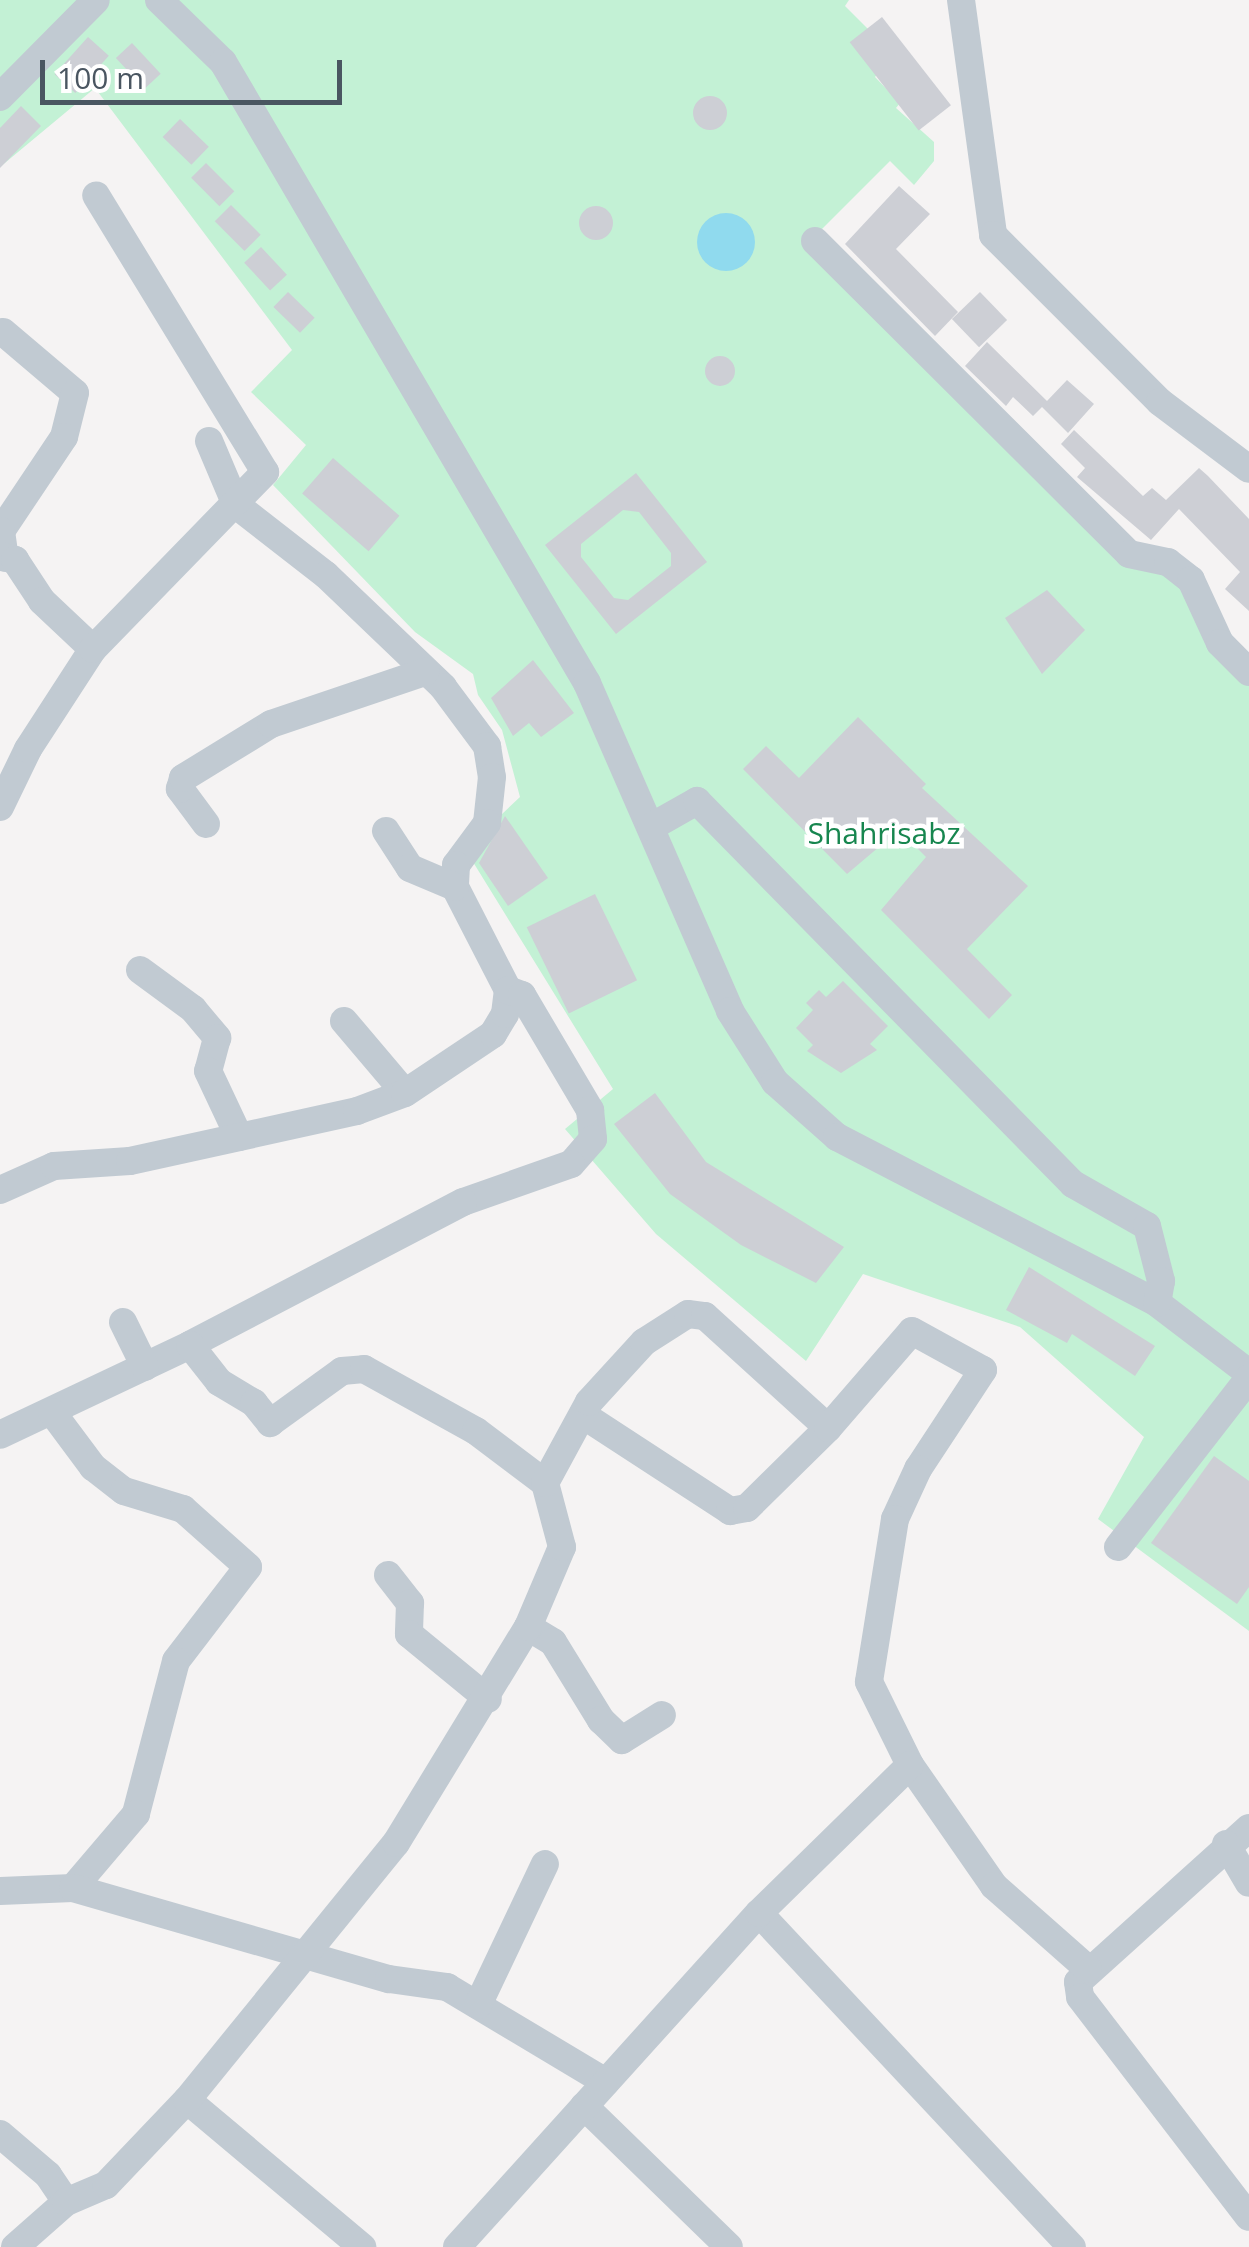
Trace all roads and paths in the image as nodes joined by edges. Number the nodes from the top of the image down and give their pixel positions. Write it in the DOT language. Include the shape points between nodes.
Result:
graph roads {
  1 [pos="96,0"];
  2 [pos="159,0"];
  3 [pos="961,0"];
  4 [pos="0,97"];
  5 [pos="96,195"];
  6 [pos="815,241"];
  7 [pos="3,332"];
  8 [pos="209,441"];
  9 [pos="1249,469"];
  10 [pos="236,505"];
  11 [pos="2,557"];
  12 [pos="93,649"];
  13 [pos="425,672"];
  14 [pos="1249,672"];
  15 [pos="0,808"];
  16 [pos="206,824"];
  17 [pos="651,827"];
  18 [pos="386,831"];
  19 [pos="455,887"];
  20 [pos="140,970"];
  21 [pos="508,990"];
  22 [pos="344,1021"];
  23 [pos="405,1093"];
  24 [pos="239,1137"];
  25 [pos="0,1190"];
  26 [pos="1157,1303"];
  27 [pos="123,1322"];
  28 [pos="190,1345"];
  29 [pos="145,1367"];
  30 [pos="1249,1375"];
  31 [pos="52,1412"];
  32 [pos="583,1415"];
  33 [pos="828,1428"];
  34 [pos="0,1434"];
  35 [pos="545,1482"];
  36 [pos="1118,1547"];
  37 [pos="388,1575"];
  38 [pos="528,1626"];
  39 [pos="488,1699"];
  40 [pos="662,1715"];
  41 [pos="910,1764"];
  42 [pos="1249,1828"];
  43 [pos="1226,1844"];
  44 [pos="545,1864"];
  45 [pos="1249,1883"];
  46 [pos="74,1888"];
  47 [pos="0,1890"];
  48 [pos="759,1913"];
  49 [pos="312,1954"];
  50 [pos="1088,1969"];
  51 [pos="478,2006"];
  52 [pos="606,2082"];
  53 [pos="188,2100"];
  54 [pos="584,2106"];
  55 [pos="0,2134"];
  56 [pos="1240,2184"];
  57 [pos="66,2202"];
  58 [pos="1249,2217"];
  59 [pos="15,2247"];
  60 [pos="362,2247"];
  61 [pos="457,2247"];
  62 [pos="728,2247"];
  63 [pos="1072,2247"];
  1 -- 4 [label="street"];
  2 -- 17 [label="street" via="224,62 587,683"];
  3 -- 9 [label="street" via="993,236 1160,402"];
  5 -- 10 [label="street" via="265,472"];
  6 -- 14 [label="street" via="1129,554 1168,562 1191,580 1220,643"];
  7 -- 11 [label="street" via="76,393 64,437 1,531"];
  8 -- 10 [label="street"];
  10 -- 12 [label="street"];
  10 -- 13 [label="street" via="326,575"];
  11 -- 12 [label="street" via="15,560 42,601"];
  12 -- 15 [label="street" via="28,749"];
  13 -- 16 [label="street" via="271,724 183,778 180,789"];
  13 -- 19 [label="street" via="470,717 486,746 492,777 487,823 456,865"];
  17 -- 26 [label="street" via="745,1042 804,1112 836,1137"];
  17 -- 26 [label="street" via="697,802 1073,1184 1148,1226 1161,1281"];
  18 -- 19 [label="street" via="410,868"];
  19 -- 21 [label="street"];
  20 -- 24 [label="street" via="192,1008 217,1038 208,1071"];
  21 -- 23 [label="street" via="493,1034"];
  21 -- 28 [label="street" via="522,995 590,1110 593,1139 571,1164 463,1202"];
  22 -- 23 [label="street"];
  23 -- 24 [label="street"];
  24 -- 25 [label="street" via="130,1161 54,1166"];
  26 -- 30 [label="street"];
  27 -- 29 [label="street"];
  28 -- 29 [label="street"];
  28 -- 35 [label="street" via="219,1382 254,1403 270,1423 342,1371 364,1369 476,1431"];
  29 -- 31 [label="street"];
  30 -- 36 [label="street"];
  31 -- 34 [label="street"];
  31 -- 46 [label="street" via="93,1467 124,1491 183,1510 248,1566 176,1661 136,1814"];
  32 -- 33 [label="street" via="730,1511 747,1508"];
  32 -- 33 [label="street" via="644,1342 688,1314 705,1316"];
  32 -- 35 [label="street"];
  33 -- 41 [label="street" via="912,1331 983,1370 918,1469 895,1518 873,1627 868,1682"];
  35 -- 38 [label="street" via="562,1547"];
  37 -- 39 [label="street" via="410,1604 409,1634"];
  38 -- 39 [label="street"];
  38 -- 40 [label="street" via="554,1642 602,1720 622,1740"];
  39 -- 49 [label="street" via="396,1843"];
  41 -- 48 [label="street"];
  41 -- 50 [label="street" via="994,1886"];
  42 -- 43 [label="street"];
  43 -- 45 [label="street"];
  43 -- 50 [label="street" via="1172,1901"];
  44 -- 51 [label="street"];
  46 -- 47 [label="street" via="19,1895"];
  46 -- 49 [label="street"];
  48 -- 52 [label="street"];
  48 -- 63 [label="street"];
  49 -- 51 [label="street" via="389,1979 447,1988"];
  49 -- 53 [label="street"];
  50 -- 56 [label="street" via="1078,1982 1080,1997"];
  51 -- 52 [label="street"];
  52 -- 54 [label="street"];
  53 -- 57 [label="street" via="106,2185"];
  53 -- 60 [label="street"];
  54 -- 61 [label="street"];
  54 -- 62 [label="street"];
  55 -- 57 [label="street" via="48,2175"];
  56 -- 58 [label="street"];
  57 -- 59 [label="street"];
}
